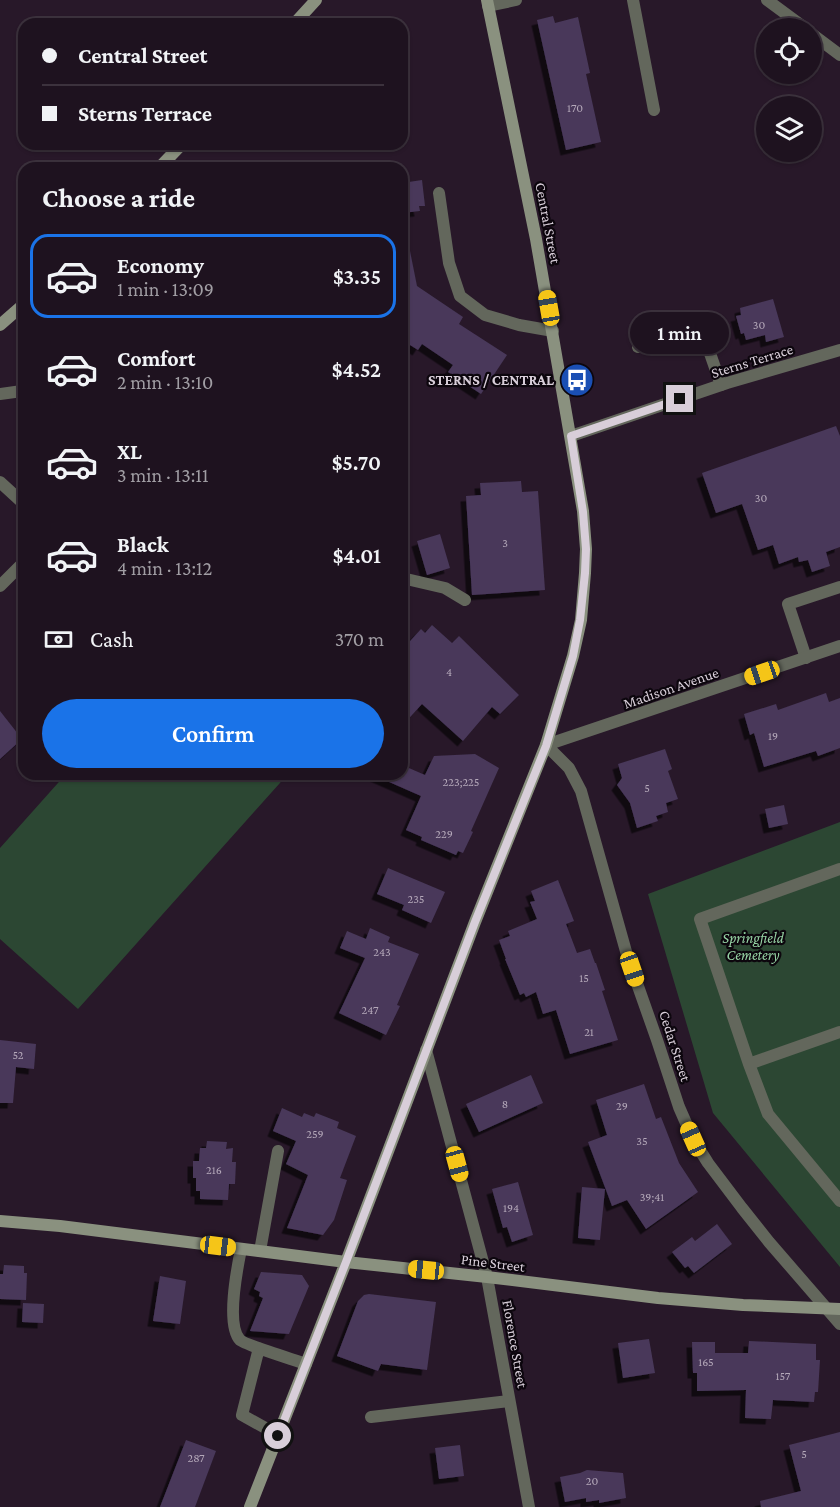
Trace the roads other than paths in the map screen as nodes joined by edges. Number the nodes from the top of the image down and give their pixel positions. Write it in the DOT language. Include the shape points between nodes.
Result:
graph roads {
  1 [pos="316,0"];
  2 [pos="516,0"];
  3 [pos="633,0"];
  4 [pos="766,0"];
  5 [pos="487,3"];
  6 [pos="300,18"];
  7 [pos="791,18"];
  8 [pos="822,42"];
  9 [pos="840,55"];
  10 [pos="654,110"];
  11 [pos="176,150"];
  12 [pos="165,162"];
  13 [pos="438,193"];
  14 [pos="18,309"];
  15 [pos="0,325"];
  16 [pos="553,331"];
  17 [pos="638,347"];
  18 [pos="840,350"];
  19 [pos="721,385"];
  20 [pos="18,392"];
  21 [pos="0,394"];
  22 [pos="571,436"];
  23 [pos="0,482"];
  24 [pos="18,498"];
  25 [pos="18,568"];
  26 [pos="408,579"];
  27 [pos="0,586"];
  28 [pos="840,587"];
  29 [pos="465,600"];
  30 [pos="840,646"];
  31 [pos="806,658"];
  32 [pos="546,746"];
  33 [pos="840,869"];
  34 [pos="840,1032"];
  35 [pos="426,1050"];
  36 [pos="749,1064"];
  37 [pos="278,1151"];
  38 [pos="840,1201"];
  39 [pos="0,1221"];
  40 [pos="241,1248"];
  41 [pos="260,1251"];
  42 [pos="346,1262"];
  43 [pos="488,1277"];
  44 [pos="826,1308"];
  45 [pos="840,1309"];
  46 [pos="840,1324"];
  47 [pos="259,1348"];
  48 [pos="306,1364"];
  49 [pos="509,1401"];
  50 [pos="371,1417"];
  51 [pos="278,1436"];
  52 [pos="250,1507"];
  53 [pos="529,1507"];
  1 -- 6 [label="main road"];
  2 -- 5 [label="street"];
  3 -- 10 [label="street"];
  4 -- 7 [label="street"];
  5 -- 16 [label="main road, Central Street"];
  8 -- 9 [label="street"];
  11 -- 12 [label="main road"];
  13 -- 16 [label="street" via="449,263 460,296 485,315"];
  14 -- 15 [label="main road"];
  16 -- 22 [label="main road, Central Street"];
  17 -- 19 [label="street" via="696,333 704,336"];
  18 -- 19 [label="street, Sterns Terrace"];
  19 -- 22 [label="street, Sterns Terrace"];
  20 -- 21 [label="street"];
  22 -- 32 [label="main road, Central Street" via="583,512 585,573 573,656"];
  23 -- 24 [label="street"];
  25 -- 27 [label="street"];
  26 -- 29 [label="street" via="445,588"];
  28 -- 31 [label="street" via="788,604"];
  30 -- 31 [label="street, Madison Avenue"];
  31 -- 32 [label="street, Madison Avenue"];
  32 -- 35 [label="main road, Central Street"];
  32 -- 44 [label="street, Cedar Street" via="569,768 581,791 627,955 693,1139 730,1193"];
  33 -- 36 [label="street" via="700,919"];
  34 -- 36 [label="street"];
  35 -- 42 [label="main road, Central Street"];
  35 -- 43 [label="street, Florence Street"];
  36 -- 38 [label="street" via="768,1114"];
  37 -- 41 [label="street"];
  39 -- 40 [label="main road, Pine Street"];
  40 -- 41 [label="main road, Pine Street"];
  40 -- 47 [label="street" via="232,1316 234,1330 241,1342"];
  41 -- 42 [label="main road, Pine Street"];
  42 -- 43 [label="main road, Pine Street"];
  42 -- 48 [label="main road, Central Street"];
  43 -- 44 [label="main road, Pine Street" via="658,1298"];
  43 -- 49 [label="street, Florence Street"];
  44 -- 45 [label="main road, Pine Street"];
  44 -- 46 [label="street, Cedar Street"];
  47 -- 48 [label="street"];
  47 -- 51 [label="street" via="242,1415"];
  48 -- 51 [label="main road, Central Street"];
  49 -- 50 [label="street"];
  49 -- 53 [label="street, Florence Street"];
  51 -- 52 [label="main road, Central Street"];
}
